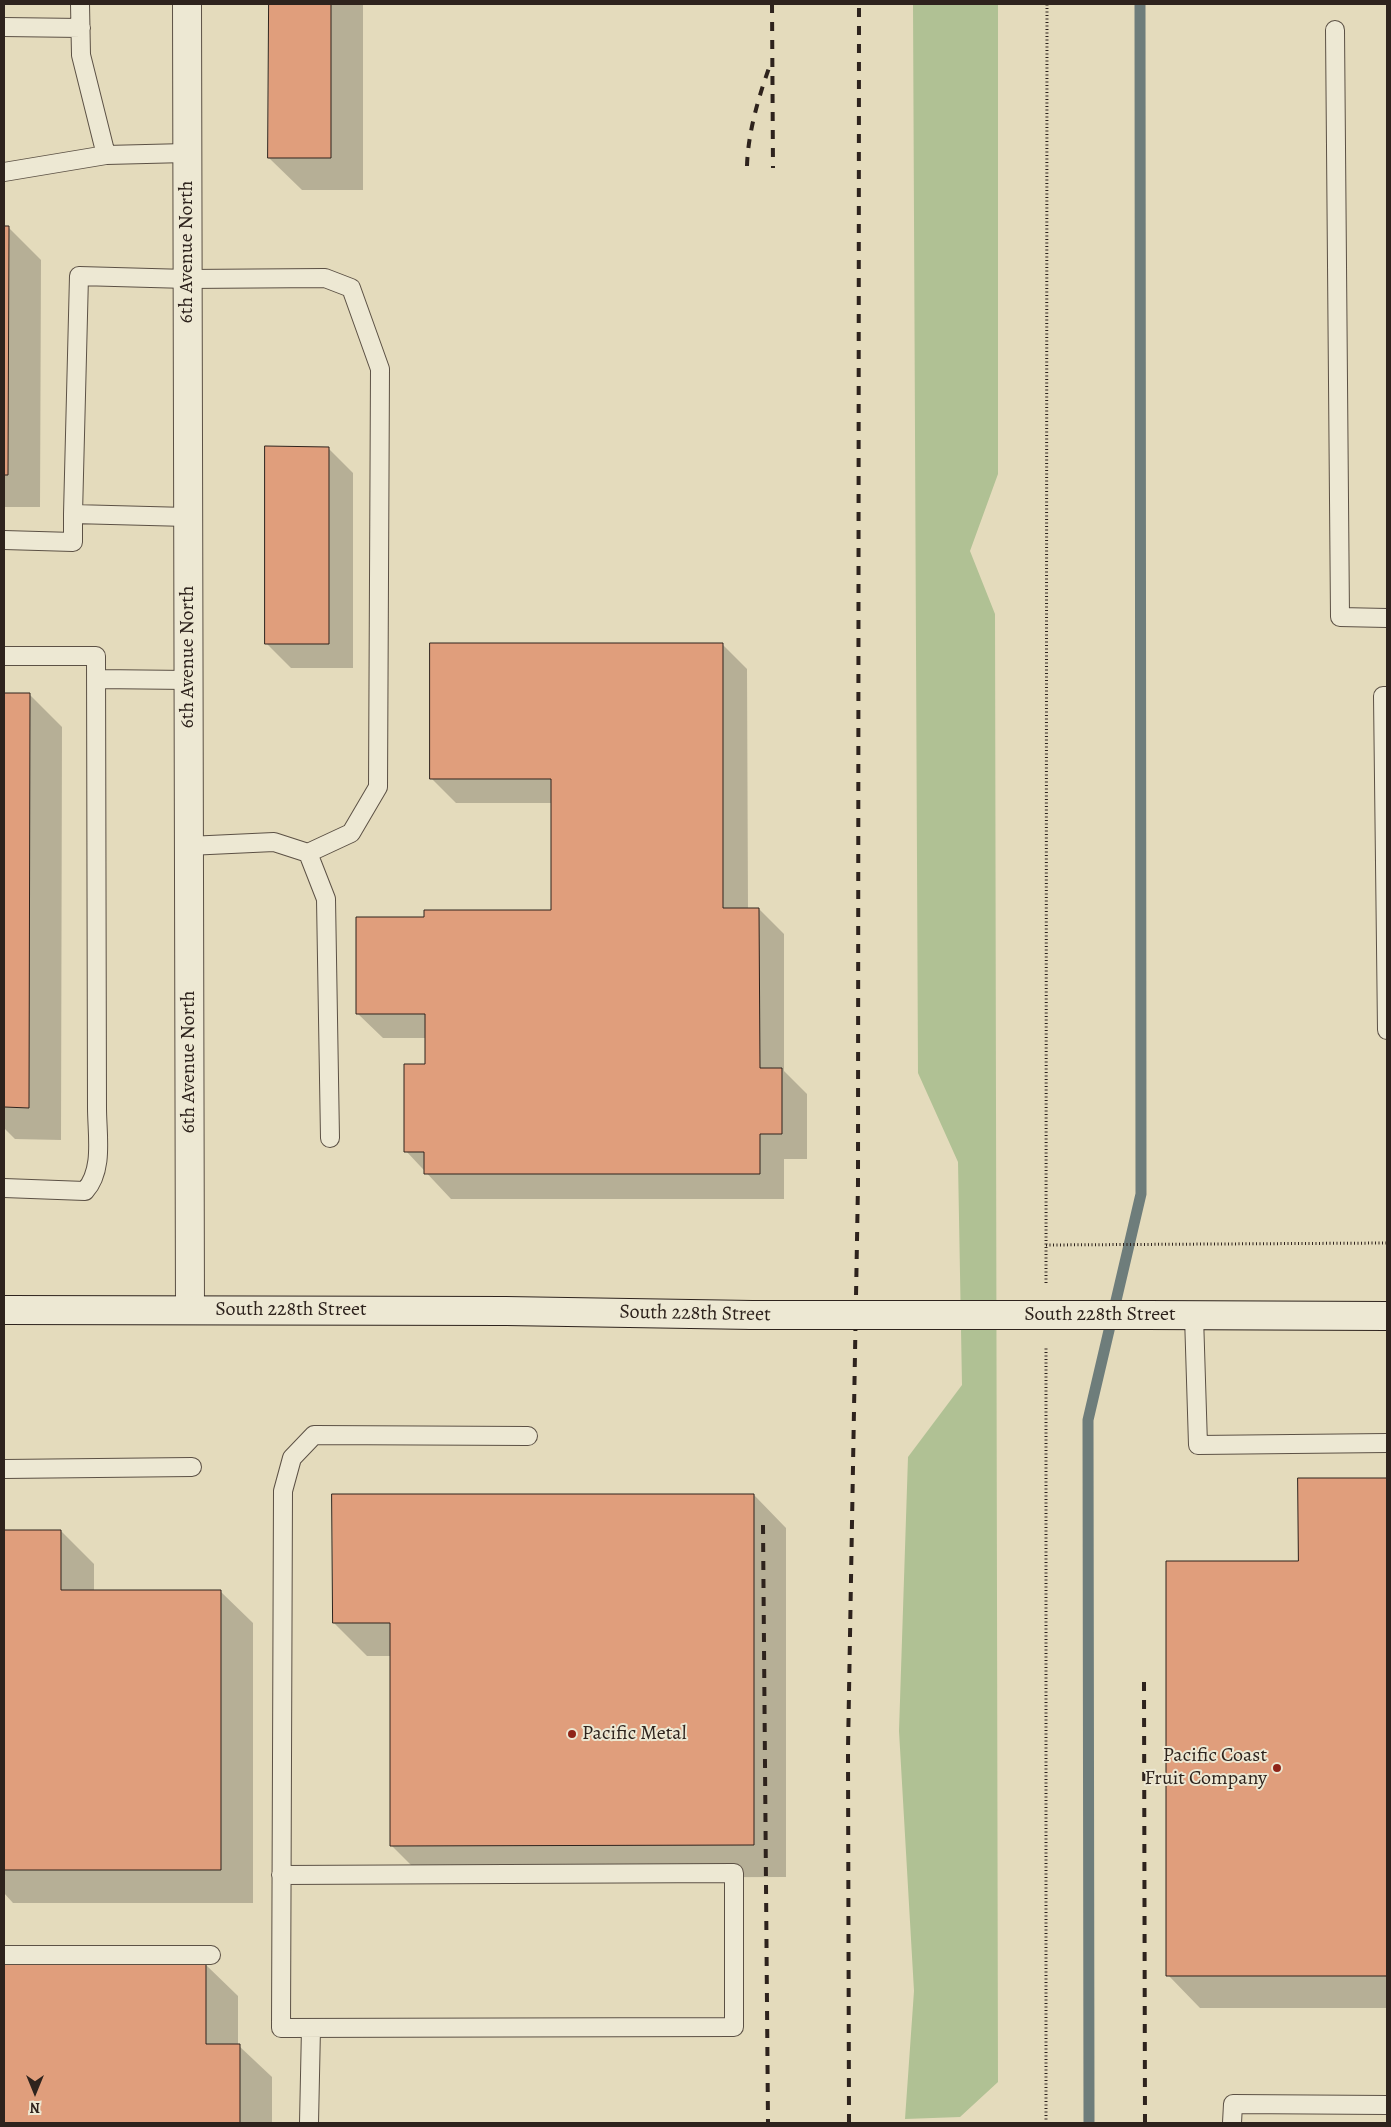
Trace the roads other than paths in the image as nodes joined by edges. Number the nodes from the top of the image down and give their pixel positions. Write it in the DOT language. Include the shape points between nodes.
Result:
graph roads {
  1 [pos="80,4"];
  2 [pos="187,4"];
  3 [pos="4,27"];
  4 [pos="81,28"];
  5 [pos="1335,30"];
  6 [pos="186,153"];
  7 [pos="106,155"];
  8 [pos="4,172"];
  9 [pos="187,279"];
  10 [pos="73,514"];
  11 [pos="187,517"];
  12 [pos="4,540"];
  13 [pos="1387,618"];
  14 [pos="4,656"];
  15 [pos="97,679"];
  16 [pos="188,680"];
  17 [pos="1387,696"];
  18 [pos="188,846"];
  19 [pos="308,853"];
  20 [pos="1387,1030"];
  21 [pos="330,1138"];
  22 [pos="4,1188"];
  23 [pos="4,1310"];
  24 [pos="190,1310"];
  25 [pos="1194,1316"];
  26 [pos="1387,1316"];
  27 [pos="528,1436"];
  28 [pos="1387,1443"];
  29 [pos="192,1467"];
  30 [pos="4,1469"];
  31 [pos="280,1875"];
  32 [pos="4,1955"];
  33 [pos="212,1955"];
  34 [pos="311,2028"];
  35 [pos="1387,2105"];
  36 [pos="309,2123"];
  37 [pos="1232,2123"];
  1 -- 4 [label="lane"];
  2 -- 6 [label="main road, 6th Avenue North"];
  3 -- 4 [label="lane"];
  4 -- 7 [label="lane" via="81,55"];
  5 -- 13 [label="lane" via="1340,617"];
  6 -- 7 [label="lane"];
  6 -- 9 [label="main road, 6th Avenue North"];
  7 -- 8 [label="lane"];
  9 -- 10 [label="lane" via="79,276"];
  9 -- 11 [label="main road, 6th Avenue North"];
  9 -- 19 [label="lane" via="324,278 351,288 380,369 378,787 351,833"];
  10 -- 11 [label="lane"];
  10 -- 12 [label="lane" via="73,542"];
  11 -- 16 [label="main road, 6th Avenue North"];
  14 -- 15 [label="lane" via="96,656"];
  15 -- 16 [label="lane"];
  15 -- 22 [label="lane" via="97,1168 94,1181 85,1191"];
  16 -- 18 [label="main road, 6th Avenue North"];
  17 -- 20 [label="lane" via="1383,696"];
  18 -- 19 [label="lane" via="274,842"];
  18 -- 24 [label="main road, 6th Avenue North"];
  19 -- 21 [label="lane" via="326,899"];
  23 -- 24 [label="main road, South 228th Street"];
  24 -- 25 [label="main road, South 228th Street, bridge"];
  25 -- 26 [label="main road, South 228th Street"];
  25 -- 28 [label="lane" via="1198,1445"];
  27 -- 31 [label="lane" via="314,1435 292,1458 283,1491"];
  29 -- 30 [label="lane"];
  31 -- 34 [label="lane" via="281,2028"];
  31 -- 34 [label="lane" via="734,1874 734,2027"];
  32 -- 33 [label="lane"];
  34 -- 36 [label="lane"];
  35 -- 37 [label="lane" via="1233,2104"];
}
